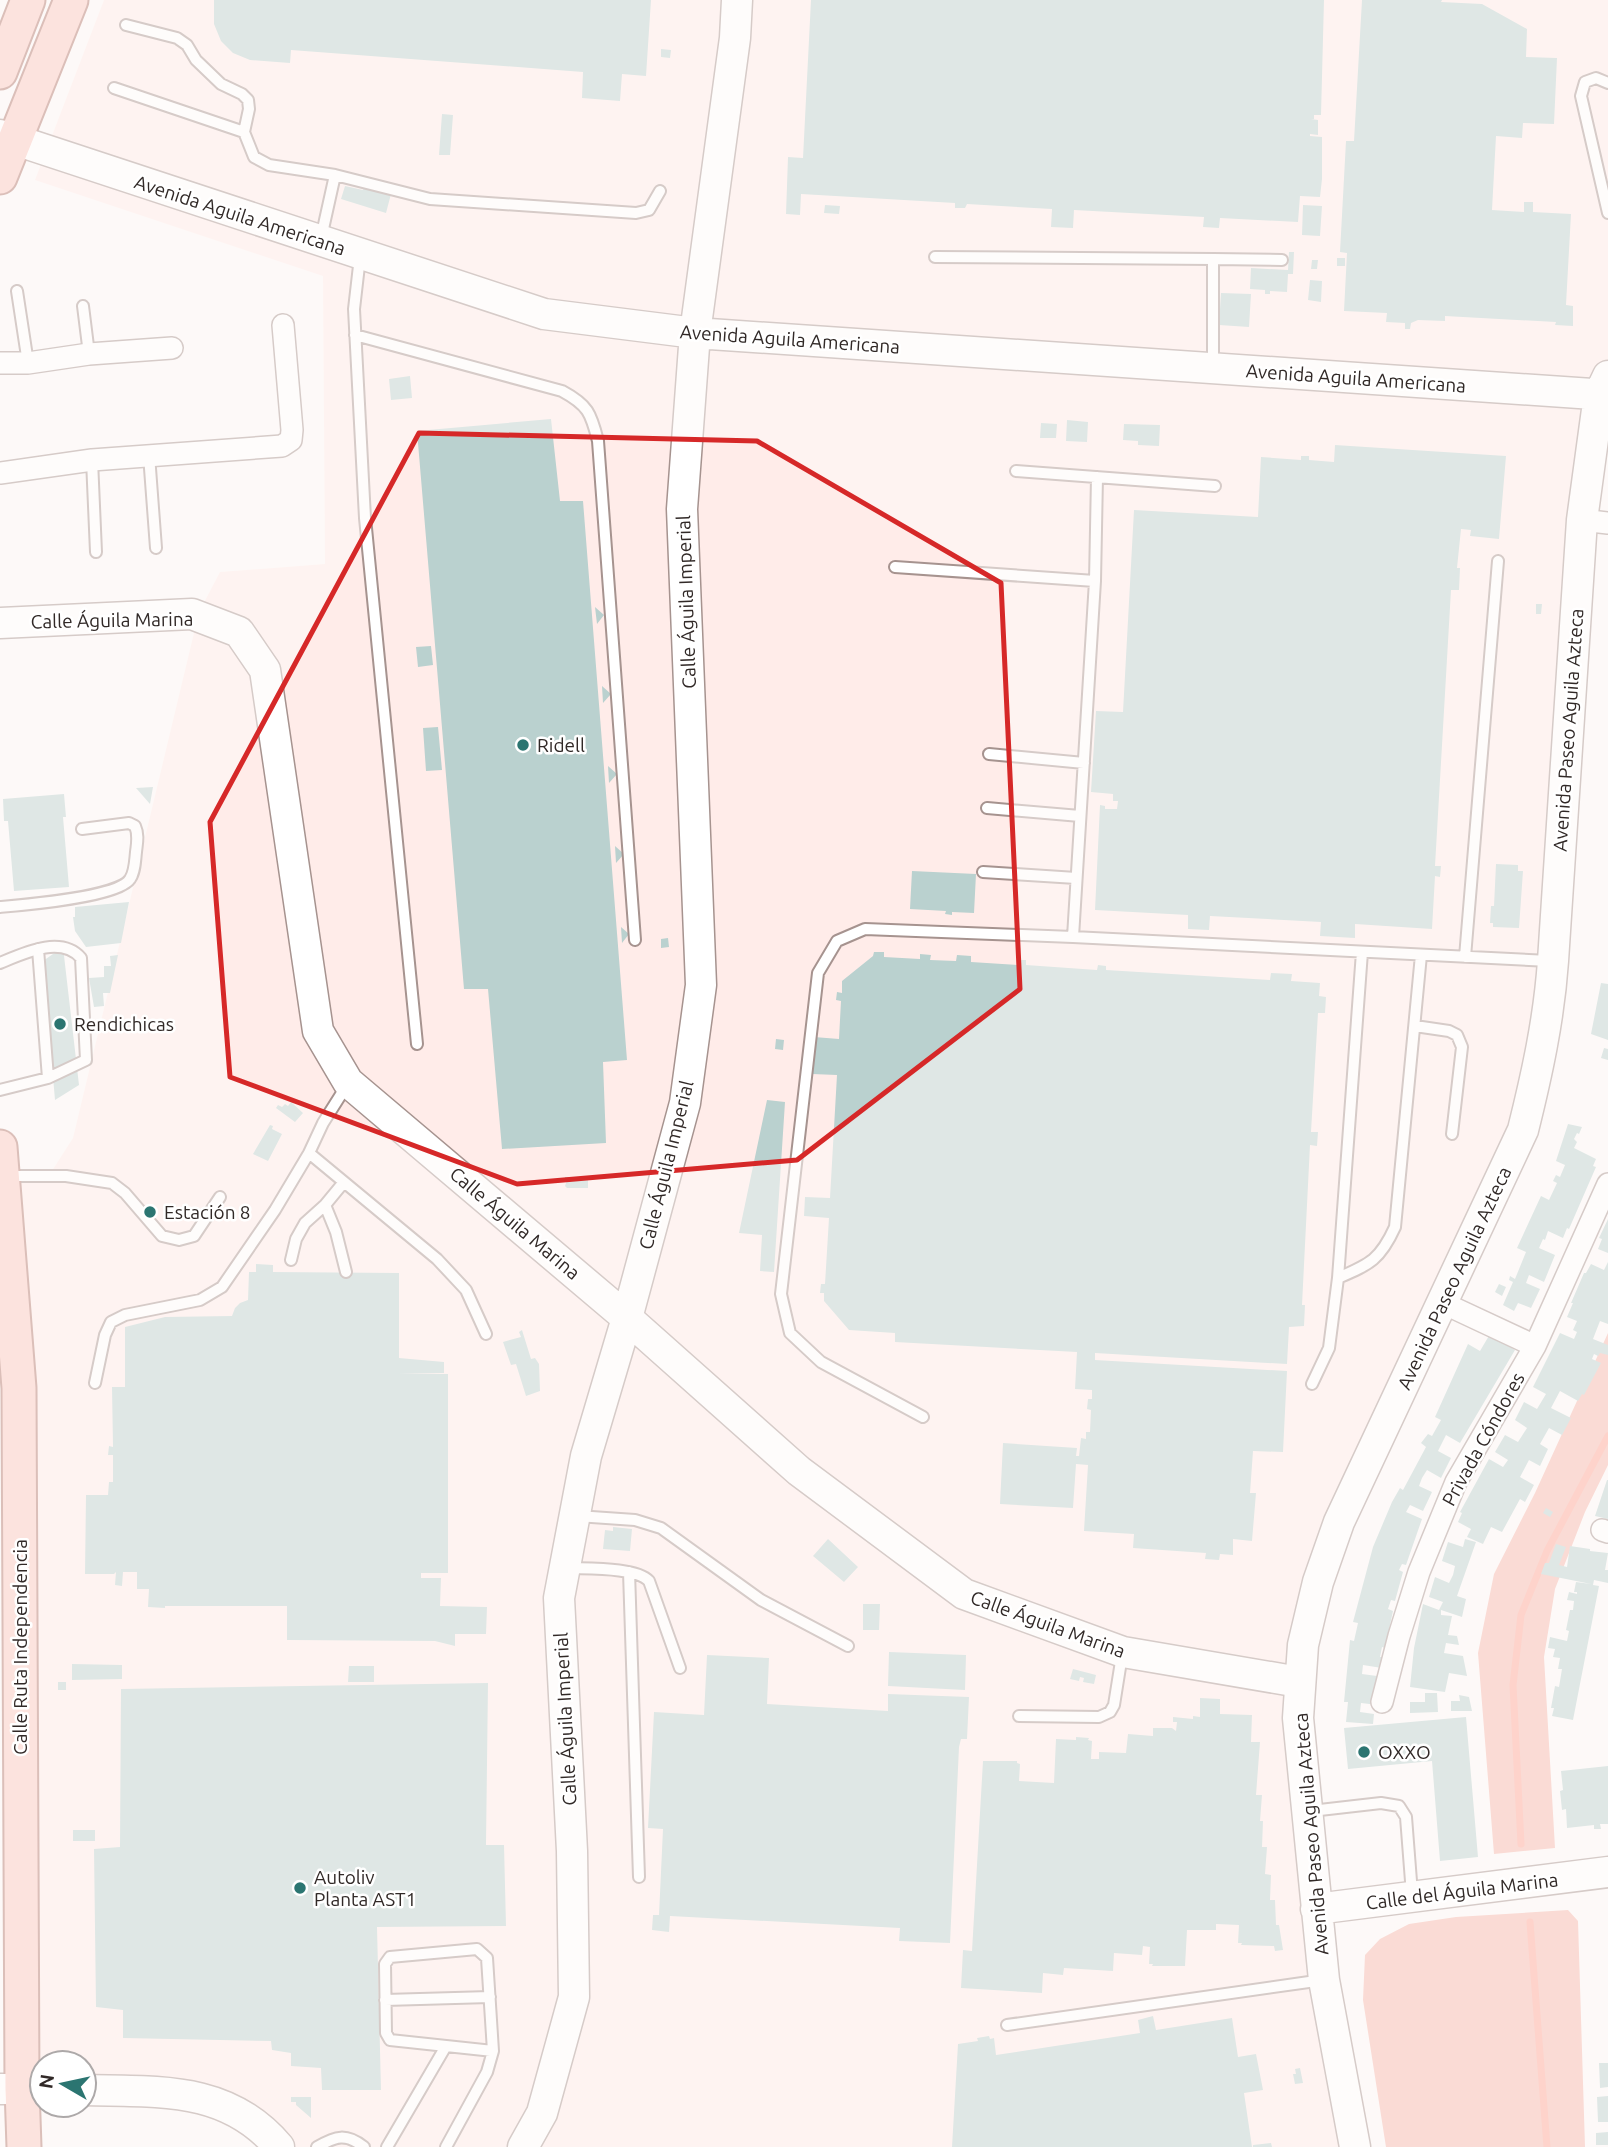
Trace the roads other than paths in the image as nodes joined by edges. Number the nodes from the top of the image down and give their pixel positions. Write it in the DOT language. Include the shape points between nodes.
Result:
graph roads {
  1 [pos="28,0"];
  2 [pos="71,0"];
  3 [pos="737,0"];
  4 [pos="126,25"];
  5 [pos="0,72"];
  6 [pos="1608,83"];
  7 [pos="114,88"];
  8 [pos="244,132"];
  9 [pos="7,138"];
  10 [pos="1608,162"];
  11 [pos="1598,170"];
  12 [pos="335,175"];
  13 [pos="0,177"];
  14 [pos="660,191"];
  15 [pos="1607,209"];
  16 [pos="320,241"];
  17 [pos="360,254"];
  18 [pos="935,257"];
  19 [pos="1213,258"];
  20 [pos="1283,260"];
  21 [pos="17,291"];
  22 [pos="83,306"];
  23 [pos="283,325"];
  24 [pos="695,333"];
  25 [pos="355,335"];
  26 [pos="172,348"];
  27 [pos="89,354"];
  28 [pos="0,363"];
  29 [pos="28,363"];
  30 [pos="1213,368"];
  31 [pos="1605,388"];
  32 [pos="149,456"];
  33 [pos="92,460"];
  34 [pos="1016,471"];
  35 [pos="0,473"];
  36 [pos="1097,477"];
  37 [pos="1215,486"];
  38 [pos="1595,522"];
  39 [pos="156,548"];
  40 [pos="96,552"];
  41 [pos="1498,561"];
  42 [pos="895,567"];
  43 [pos="1095,581"];
  44 [pos="0,623"];
  45 [pos="989,754"];
  46 [pos="1084,763"];
  47 [pos="987,808"];
  48 [pos="1080,816"];
  49 [pos="82,829"];
  50 [pos="983,872"];
  51 [pos="1076,878"];
  52 [pos="0,908"];
  53 [pos="1073,937"];
  54 [pos="635,940"];
  55 [pos="38,949"];
  56 [pos="1362,952"];
  57 [pos="1421,955"];
  58 [pos="1465,957"];
  59 [pos="1553,961"];
  60 [pos="0,963"];
  61 [pos="1415,1026"];
  62 [pos="416,1044"];
  63 [pos="48,1078"];
  64 [pos="348,1082"];
  65 [pos="0,1090"];
  66 [pos="1452,1134"];
  67 [pos="309,1153"];
  68 [pos="1,1162"];
  69 [pos="344,1182"];
  70 [pos="1608,1184"];
  71 [pos="220,1197"];
  72 [pos="325,1205"];
  73 [pos="291,1260"];
  74 [pos="346,1272"];
  75 [pos="1338,1278"];
  76 [pos="1443,1303"];
  77 [pos="627,1318"];
  78 [pos="486,1334"];
  79 [pos="1535,1346"];
  80 [pos="95,1383"];
  81 [pos="1312,1384"];
  82 [pos="923,1417"];
  83 [pos="574,1516"];
  84 [pos="565,1568"];
  85 [pos="629,1572"];
  86 [pos="848,1646"];
  87 [pos="1123,1652"];
  88 [pos="680,1668"];
  89 [pos="1300,1682"];
  90 [pos="1382,1702"];
  91 [pos="1019,1716"];
  92 [pos="1307,1812"];
  93 [pos="1608,1872"];
  94 [pos="639,1877"];
  95 [pos="1412,1897"];
  96 [pos="1316,1909"];
  97 [pos="1324,1980"];
  98 [pos="490,1997"];
  99 [pos="386,2000"];
  100 [pos="1007,2025"];
  101 [pos="446,2046"];
  102 [pos="493,2051"];
  103 [pos="21,2089"];
  104 [pos="98,2090"];
  105 [pos="24,2147"];
  106 [pos="279,2147"];
  107 [pos="317,2147"];
  108 [pos="364,2147"];
  109 [pos="387,2147"];
  110 [pos="446,2147"];
  111 [pos="523,2147"];
  112 [pos="1355,2147"];
  1 -- 5 [label="main road"];
  2 -- 9 [label="main road"];
  3 -- 24 [label="street, Calle Águila Imperial"];
  4 -- 8 [label="lane" via="177,38 221,84 242,94 248,100"];
  6 -- 11 [label="lane" via="1596,78 1585,82 1581,96"];
  7 -- 8 [label="lane"];
  8 -- 12 [label="lane" via="254,156 269,165"];
  9 -- 13 [label="main road"];
  9 -- 16 [label="street, Avenida Aguila Americana"];
  10 -- 11 [label="lane"];
  11 -- 15 [label="lane"];
  12 -- 14 [label="lane" via="430,198 636,213 649,210"];
  12 -- 16 [label="lane"];
  16 -- 17 [label="street, Avenida Aguila Americana"];
  17 -- 24 [label="street, Avenida Aguila Americana" via="544,314"];
  17 -- 25 [label="lane"];
  18 -- 19 [label="lane"];
  19 -- 20 [label="lane"];
  19 -- 30 [label="lane"];
  21 -- 29 [label="lane"];
  22 -- 27 [label="lane"];
  23 -- 32 [label="street" via="291,440 282,446"];
  24 -- 30 [label="street, Avenida Aguila Americana"];
  24 -- 77 [label="street, Calle Águila Imperial" via="682,509 701,985 685,1103"];
  25 -- 54 [label="lane" via="562,391 581,401 592,416 598,441"];
  25 -- 62 [label="lane" via="365,518"];
  26 -- 27 [label="street"];
  27 -- 29 [label="street"];
  28 -- 29 [label="street"];
  30 -- 31 [label="street, Avenida Aguila Americana"];
  31 -- 38 [label="street, Avenida Paseo Aguila Azteca"];
  32 -- 33 [label="street"];
  32 -- 39 [label="lane"];
  33 -- 35 [label="street"];
  33 -- 40 [label="lane"];
  34 -- 36 [label="lane"];
  36 -- 37 [label="lane"];
  36 -- 43 [label="lane"];
  38 -- 59 [label="street, Avenida Paseo Aguila Azteca"];
  41 -- 58 [label="lane"];
  42 -- 43 [label="lane"];
  43 -- 46 [label="lane"];
  44 -- 64 [label="street, Calle Águila Marina" via="192,614 239,632 265,670 318,1031"];
  45 -- 46 [label="lane"];
  46 -- 48 [label="lane"];
  47 -- 48 [label="lane"];
  48 -- 51 [label="lane"];
  49 -- 52 [label="lane" via="135,826 138,832 130,881 61,901"];
  50 -- 51 [label="lane"];
  51 -- 53 [label="lane"];
  53 -- 56 [label="lane"];
  53 -- 82 [label="lane" via="865,929 837,941 818,973 781,1294 790,1333 821,1362"];
  55 -- 60 [label="lane"];
  55 -- 63 [label="lane"];
  55 -- 63 [label="lane" via="66,947 81,958 86,1060"];
  56 -- 57 [label="lane"];
  56 -- 75 [label="lane"];
  57 -- 58 [label="lane"];
  57 -- 61 [label="lane"];
  58 -- 59 [label="lane"];
  59 -- 76 [label="street, Avenida Paseo Aguila Azteca" via="1539,1065 1523,1130"];
  61 -- 66 [label="lane" via="1449,1031 1457,1035 1462,1047"];
  61 -- 75 [label="lane" via="1395,1227 1386,1247 1370,1264"];
  63 -- 65 [label="lane"];
  64 -- 67 [label="lane"];
  64 -- 77 [label="street, Calle Águila Marina"];
  67 -- 69 [label="lane"];
  67 -- 80 [label="lane" via="222,1287 200,1300 111,1322"];
  68 -- 71 [label="lane" via="112,1183 162,1236 178,1240 194,1236"];
  68 -- 103 [label="main road, Calle Ruta Independencia" via="19,1388"];
  69 -- 72 [label="lane"];
  69 -- 78 [label="lane" via="437,1259 466,1290"];
  70 -- 79 [label="street, Privada Cóndores"];
  72 -- 73 [label="lane" via="305,1223"];
  72 -- 74 [label="lane"];
  75 -- 81 [label="lane" via="1329,1348"];
  76 -- 79 [label="street"];
  76 -- 89 [label="street, Avenida Paseo Aguila Azteca" via="1339,1522 1318,1582 1303,1645"];
  77 -- 83 [label="street, Calle Águila Imperial" via="586,1456"];
  77 -- 87 [label="street, Calle Águila Marina" via="799,1471 964,1594"];
  79 -- 90 [label="street, Privada Cóndores" via="1456,1482 1419,1572"];
  83 -- 84 [label="street, Calle Águila Imperial"];
  83 -- 86 [label="lane" via="635,1520 661,1528 761,1600"];
  84 -- 85 [label="lane"];
  84 -- 111 [label="street, Calle Águila Imperial" via="559,1598 572,1852 573,1997 542,2113"];
  85 -- 88 [label="lane" via="649,1581"];
  85 -- 94 [label="lane"];
  87 -- 89 [label="street, Calle Águila Marina"];
  87 -- 91 [label="lane" via="1110,1712 1099,1717"];
  89 -- 92 [label="street, Avenida Paseo Aguila Azteca" via="1298,1718"];
  92 -- 95 [label="lane" via="1381,1803 1399,1806 1406,1817"];
  92 -- 96 [label="street, Avenida Paseo Aguila Azteca"];
  93 -- 95 [label="street, Calle del Águila Marina"];
  95 -- 96 [label="street, Calle del Águila Marina"];
  96 -- 97 [label="street, Avenida Paseo Aguila Azteca"];
  97 -- 100 [label="lane"];
  97 -- 112 [label="street, Avenida Paseo Aguila Azteca"];
  98 -- 99 [label="lane"];
  98 -- 99 [label="lane" via="487,1958 477,1949 390,1957 385,1964"];
  98 -- 102 [label="lane"];
  99 -- 101 [label="lane" via="390,2040"];
  101 -- 102 [label="lane"];
  101 -- 109 [label="lane"];
  102 -- 110 [label="lane" via="487,2072"];
  103 -- 105 [label="main road, Calle Ruta Independencia"];
  104 -- 106 [label="street" via="177,2093 231,2108 265,2130"];
  107 -- 108 [label="lane" via="342,2136"];
}
